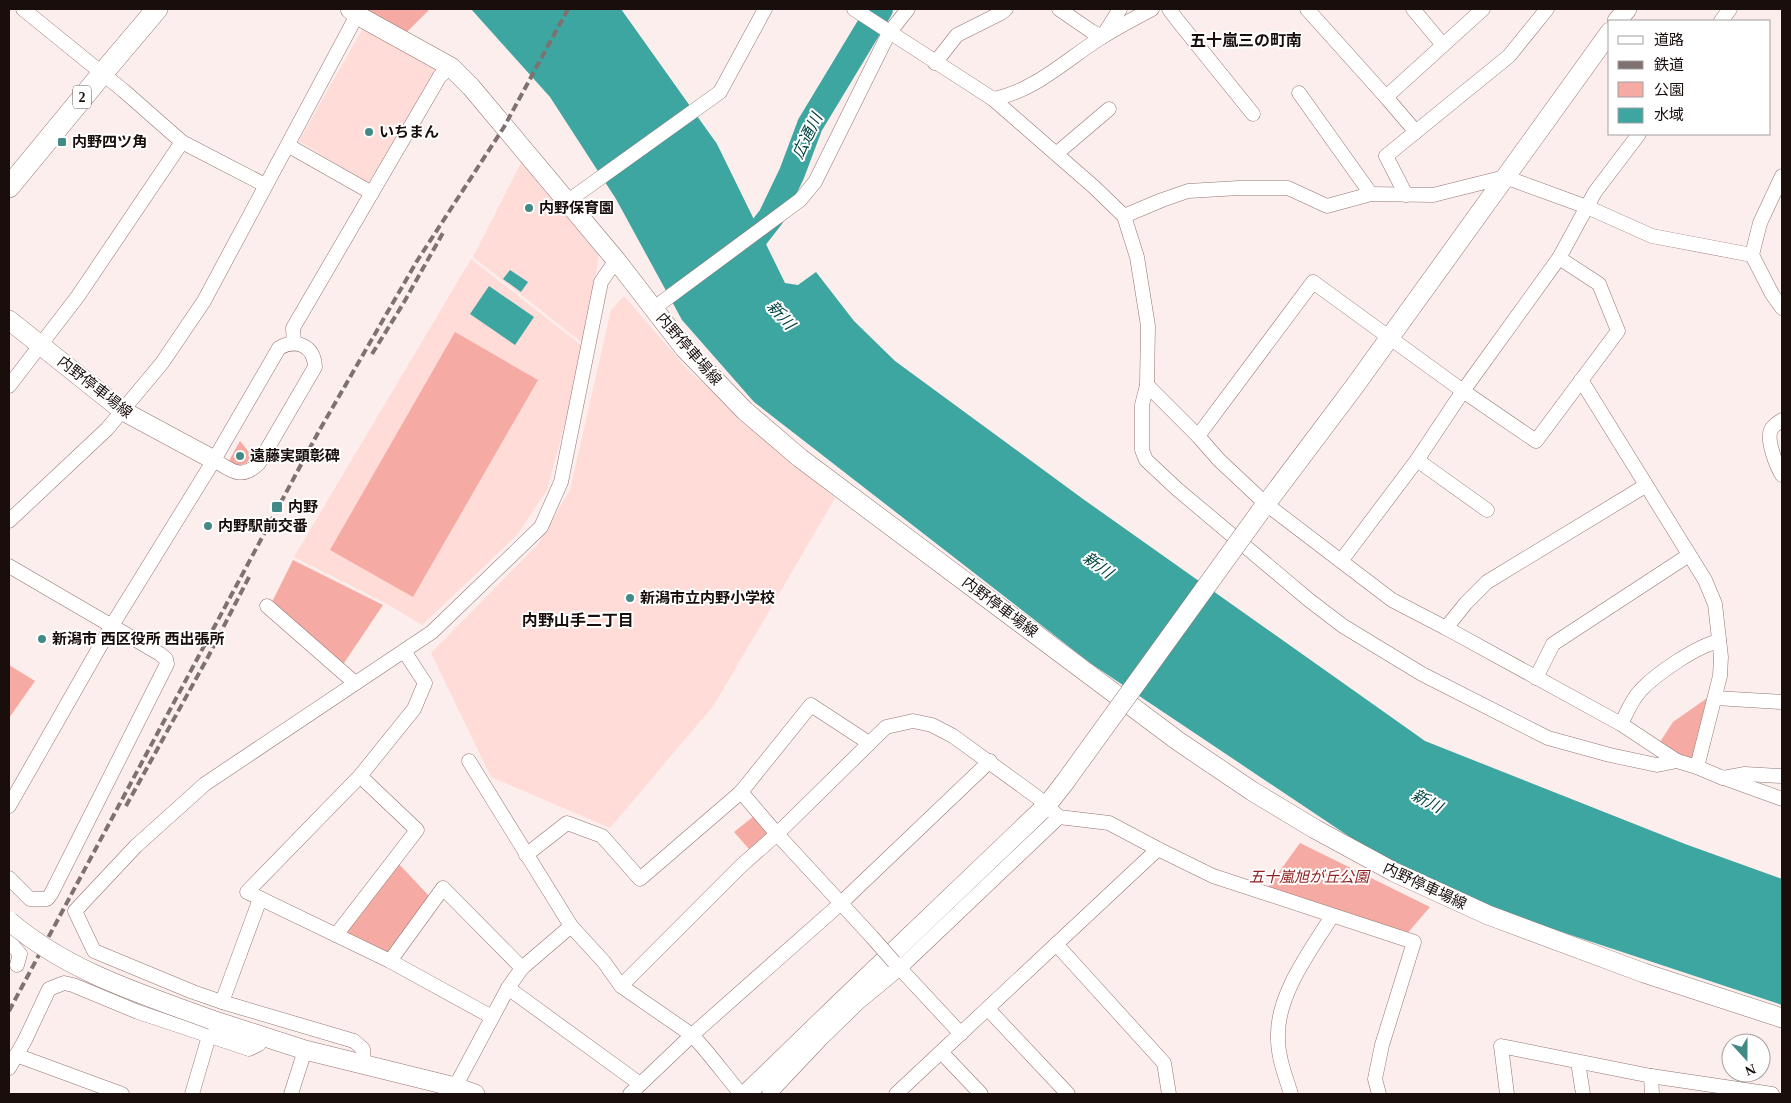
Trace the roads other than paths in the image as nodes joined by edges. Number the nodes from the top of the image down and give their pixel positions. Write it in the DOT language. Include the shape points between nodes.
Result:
graph roads {
  1 [pos="23,9"];
  2 [pos="157,9"];
  3 [pos="765,9"];
  4 [pos="854,9"];
  5 [pos="908,9"];
  6 [pos="1006,9"];
  7 [pos="1059,9"];
  8 [pos="1120,9"];
  9 [pos="1152,9"];
  10 [pos="1170,9"];
  11 [pos="1307,9"];
  12 [pos="1413,9"];
  13 [pos="1483,9"];
  14 [pos="1547,9"];
  15 [pos="1626,9"];
  16 [pos="1730,9"];
  17 [pos="354,12"];
  18 [pos="1619,20"];
  19 [pos="1722,20"];
  20 [pos="886,31"];
  21 [pos="1608,35"];
  22 [pos="1102,37"];
  23 [pos="1443,45"];
  24 [pos="935,63"];
  25 [pos="451,67"];
  26 [pos="102,74"];
  27 [pos="1299,93"];
  28 [pos="1386,97"];
  29 [pos="993,99"];
  30 [pos="1109,109"];
  31 [pos="1253,114"];
  32 [pos="1416,132"];
  33 [pos="1638,135"];
  34 [pos="182,142"];
  35 [pos="289,146"];
  36 [pos="1056,154"];
  37 [pos="1782,176"];
  38 [pos="1505,177"];
  39 [pos="265,185"];
  40 [pos="9,187"];
  41 [pos="372,192"];
  42 [pos="1371,194"];
  43 [pos="1406,195"];
  44 [pos="568,201"];
  45 [pos="1587,207"];
  46 [pos="1124,216"];
  47 [pos="1752,255"];
  48 [pos="1559,258"];
  49 [pos="616,260"];
  50 [pos="654,308"];
  51 [pos="1782,308"];
  52 [pos="9,320"];
  53 [pos="1390,337"];
  54 [pos="294,343"];
  55 [pos="42,345"];
  56 [pos="1581,380"];
  57 [pos="1147,385"];
  58 [pos="9,386"];
  59 [pos="1463,392"];
  60 [pos="123,411"];
  61 [pos="1782,420"];
  62 [pos="1198,436"];
  63 [pos="214,460"];
  64 [pos="1417,460"];
  65 [pos="1782,476"];
  66 [pos="1645,486"];
  67 [pos="1263,508"];
  68 [pos="1487,510"];
  69 [pos="9,521"];
  70 [pos="1689,555"];
  71 [pos="1341,561"];
  72 [pos="9,566"];
  73 [pos="267,606"];
  74 [pos="111,627"];
  75 [pos="1446,628"];
  76 [pos="1720,641"];
  77 [pos="404,651"];
  78 [pos="1536,678"];
  79 [pos="355,683"];
  80 [pos="1715,698"];
  81 [pos="1782,702"];
  82 [pos="1621,724"];
  83 [pos="869,743"];
  84 [pos="469,761"];
  85 [pos="990,761"];
  86 [pos="1677,761"];
  87 [pos="1697,766"];
  88 [pos="360,776"];
  89 [pos="1782,776"];
  90 [pos="1723,778"];
  91 [pos="741,792"];
  92 [pos="1782,799"];
  93 [pos="9,806"];
  94 [pos="1053,811"];
  95 [pos="777,834"];
  96 [pos="1158,849"];
  97 [pos="526,854"];
  98 [pos="9,878"];
  99 [pos="260,899"];
  100 [pos="840,904"];
  101 [pos="1332,916"];
  102 [pos="9,920"];
  103 [pos="571,926"];
  104 [pos="336,935"];
  105 [pos="9,941"];
  106 [pos="1056,944"];
  107 [pos="390,961"];
  108 [pos="17,965"];
  109 [pos="896,965"];
  110 [pos="522,968"];
  111 [pos="621,986"];
  112 [pos="508,988"];
  113 [pos="222,1002"];
  114 [pos="988,1009"];
  115 [pos="492,1017"];
  116 [pos="1782,1018"];
  117 [pos="210,1028"];
  118 [pos="962,1034"];
  119 [pos="692,1035"];
  120 [pos="305,1050"];
  121 [pos="942,1052"];
  122 [pos="16,1055"];
  123 [pos="1578,1062"];
  124 [pos="364,1064"];
  125 [pos="9,1068"];
  126 [pos="1651,1076"];
  127 [pos="640,1084"];
  128 [pos="98,1090"];
  129 [pos="454,1091"];
  130 [pos="1744,1092"];
  131 [pos="122,1094"];
  132 [pos="192,1094"];
  133 [pos="291,1094"];
  134 [pos="475,1094"];
  135 [pos="630,1094"];
  136 [pos="741,1094"];
  137 [pos="746,1094"];
  138 [pos="769,1094"];
  139 [pos="896,1094"];
  140 [pos="981,1094"];
  141 [pos="1068,1094"];
  142 [pos="1169,1094"];
  143 [pos="1291,1094"];
  144 [pos="1379,1094"];
  145 [pos="1507,1094"];
  146 [pos="1583,1094"];
  147 [pos="1652,1094"];
  148 [pos="1772,1094"];
  1 -- 26 [label="street"];
  2 -- 26 [label="main road, 2"];
  3 -- 44 [label="street" via="720,92"];
  4 -- 20 [label="street"];
  5 -- 20 [label="street"];
  6 -- 24 [label="street" via="957,35"];
  7 -- 22 [label="street"];
  8 -- 22 [label="street"];
  9 -- 22 [label="street"];
  10 -- 31 [label="street"];
  11 -- 28 [label="street"];
  12 -- 23 [label="street"];
  13 -- 23 [label="street"];
  14 -- 32 [label="street" via="1509,56"];
  15 -- 18 [label="main road"];
  16 -- 19 [label="street"];
  17 -- 25 [label="main road, 内野停車場線"];
  17 -- 35 [label="street"];
  20 -- 24 [label="street"];
  20 -- 50 [label="street" via="816,182 800,200"];
  21 -- 38 [label="main road"];
  22 -- 29 [label="street" via="1036,83 1007,97"];
  23 -- 28 [label="street"];
  24 -- 29 [label="street"];
  25 -- 41 [label="street" via="440,76"];
  25 -- 44 [label="main road, 内野停車場線"];
  26 -- 34 [label="street"];
  26 -- 40 [label="main road, 2"];
  27 -- 42 [label="street"];
  28 -- 32 [label="street"];
  29 -- 36 [label="street"];
  30 -- 36 [label="street"];
  32 -- 43 [label="street" via="1386,156"];
  33 -- 45 [label="street"];
  34 -- 39 [label="street"];
  34 -- 55 [label="street"];
  35 -- 39 [label="street"];
  35 -- 41 [label="street"];
  36 -- 46 [label="street"];
  37 -- 47 [label="street" via="1760,223"];
  38 -- 43 [label="street" via="1433,195"];
  38 -- 45 [label="street"];
  38 -- 53 [label="main road"];
  39 -- 60 [label="street" via="204,301 162,363"];
  41 -- 54 [label="street" via="293,328"];
  42 -- 43 [label="street"];
  42 -- 46 [label="street" via="1327,206 1288,188 1188,191"];
  44 -- 49 [label="main road, 内野停車場線"];
  45 -- 47 [label="street" via="1652,236"];
  45 -- 48 [label="street"];
  46 -- 57 [label="street" via="1137,257 1145,303"];
  47 -- 51 [label="street"];
  48 -- 56 [label="street" via="1599,284 1618,331"];
  48 -- 59 [label="street"];
  49 -- 50 [label="main road, 内野停車場線"];
  49 -- 77 [label="street" via="601,282 561,482 540,528 432,632"];
  50 -- 116 [label="main road, 内野停車場線" via="684,348 714,380 800,458 1171,736 1252,791 1394,872 1488,915 1644,973"];
  52 -- 55 [label="main road, 内野停車場線"];
  53 -- 59 [label="street"];
  53 -- 62 [label="street" via="1313,282"];
  53 -- 67 [label="main road"];
  54 -- 63 [label="street" via="279,348"];
  54 -- 63 [label="street" via="311,352 315,367 259,464 242,473 232,472"];
  55 -- 58 [label="street"];
  55 -- 60 [label="main road, 内野停車場線"];
  56 -- 59 [label="street" via="1536,441"];
  56 -- 66 [label="street"];
  57 -- 62 [label="street"];
  57 -- 86 [label="street" via="1142,405 1142,450 1146,460 1342,626 1422,674 1548,738 1658,765"];
  59 -- 64 [label="street"];
  60 -- 63 [label="main road, 内野停車場線"];
  60 -- 69 [label="street"];
  61 -- 65 [label="street" via="1770,432 1770,444"];
  62 -- 67 [label="street"];
  63 -- 74 [label="street"];
  64 -- 68 [label="street"];
  64 -- 71 [label="street"];
  66 -- 70 [label="street"];
  66 -- 75 [label="street" via="1487,582"];
  67 -- 71 [label="street"];
  67 -- 94 [label="main road, bridge" via="1065,782"];
  70 -- 76 [label="street" via="1715,604"];
  70 -- 78 [label="street" via="1553,644"];
  71 -- 75 [label="street" via="1392,600"];
  72 -- 74 [label="street"];
  73 -- 79 [label="street"];
  74 -- 93 [label="street"];
  74 -- 98 [label="street" via="160,654 167,664 51,894 47,899 30,899"];
  75 -- 78 [label="street"];
  76 -- 80 [label="street" via="1720,676"];
  76 -- 82 [label="street" via="1676,662 1641,690"];
  77 -- 79 [label="street"];
  77 -- 88 [label="street" via="425,683 414,709"];
  78 -- 82 [label="street"];
  79 -- 113 [label="street" via="205,784 136,846 75,911 94,951"];
  80 -- 81 [label="street"];
  80 -- 87 [label="street"];
  82 -- 86 [label="street"];
  83 -- 85 [label="street" via="886,727 913,721 932,725"];
  83 -- 91 [label="street" via="811,704"];
  83 -- 95 [label="street"];
  84 -- 97 [label="street"];
  85 -- 94 [label="street"];
  85 -- 100 [label="street"];
  86 -- 87 [label="street"];
  87 -- 90 [label="street"];
  88 -- 99 [label="street" via="247,892"];
  88 -- 104 [label="street" via="417,830"];
  89 -- 90 [label="street" via="1745,774"];
  90 -- 92 [label="street"];
  91 -- 95 [label="street"];
  91 -- 97 [label="street" via="640,879 602,836 566,823"];
  94 -- 96 [label="street" via="1110,823"];
  94 -- 109 [label="street"];
  94 -- 137 [label="main road" via="844,999"];
  95 -- 100 [label="street"];
  95 -- 111 [label="street"];
  96 -- 101 [label="street" via="1213,876"];
  96 -- 106 [label="street"];
  97 -- 103 [label="street"];
  99 -- 104 [label="street"];
  99 -- 113 [label="street"];
  100 -- 109 [label="street, bridge"];
  100 -- 119 [label="street"];
  101 -- 143 [label="street" via="1289,988 1279,1013 1280,1057"];
  101 -- 144 [label="street" via="1414,942 1382,1045 1375,1079"];
  102 -- 117 [label="main road, bridge" via="27,936 82,970"];
  103 -- 110 [label="street"];
  103 -- 111 [label="street"];
  104 -- 107 [label="street"];
  105 -- 108 [label="street" via="20,954"];
  106 -- 114 [label="street"];
  106 -- 142 [label="street" via="1164,1063"];
  107 -- 110 [label="street" via="443,888"];
  107 -- 115 [label="street"];
  109 -- 118 [label="street"];
  109 -- 138 [label="street"];
  110 -- 112 [label="street"];
  111 -- 119 [label="street"];
  112 -- 115 [label="street"];
  112 -- 127 [label="street"];
  113 -- 124 [label="street" via="354,1041 363,1049"];
  114 -- 118 [label="street"];
  114 -- 141 [label="street"];
  115 -- 129 [label="street"];
  117 -- 120 [label="main road" via="261,1037"];
  117 -- 122 [label="street" via="138,1012 64,983 49,989"];
  117 -- 132 [label="street"];
  118 -- 121 [label="street"];
  119 -- 127 [label="street"];
  119 -- 136 [label="street"];
  120 -- 124 [label="main road"];
  120 -- 133 [label="street"];
  121 -- 139 [label="street"];
  121 -- 140 [label="street"];
  122 -- 125 [label="street"];
  122 -- 128 [label="street"];
  123 -- 126 [label="street"];
  123 -- 145 [label="street" via="1500,1046"];
  123 -- 146 [label="street"];
  124 -- 129 [label="main road"];
  126 -- 130 [label="street"];
  126 -- 147 [label="street"];
  127 -- 135 [label="street"];
  128 -- 131 [label="street"];
  129 -- 134 [label="main road"];
  130 -- 148 [label="street"];
}
